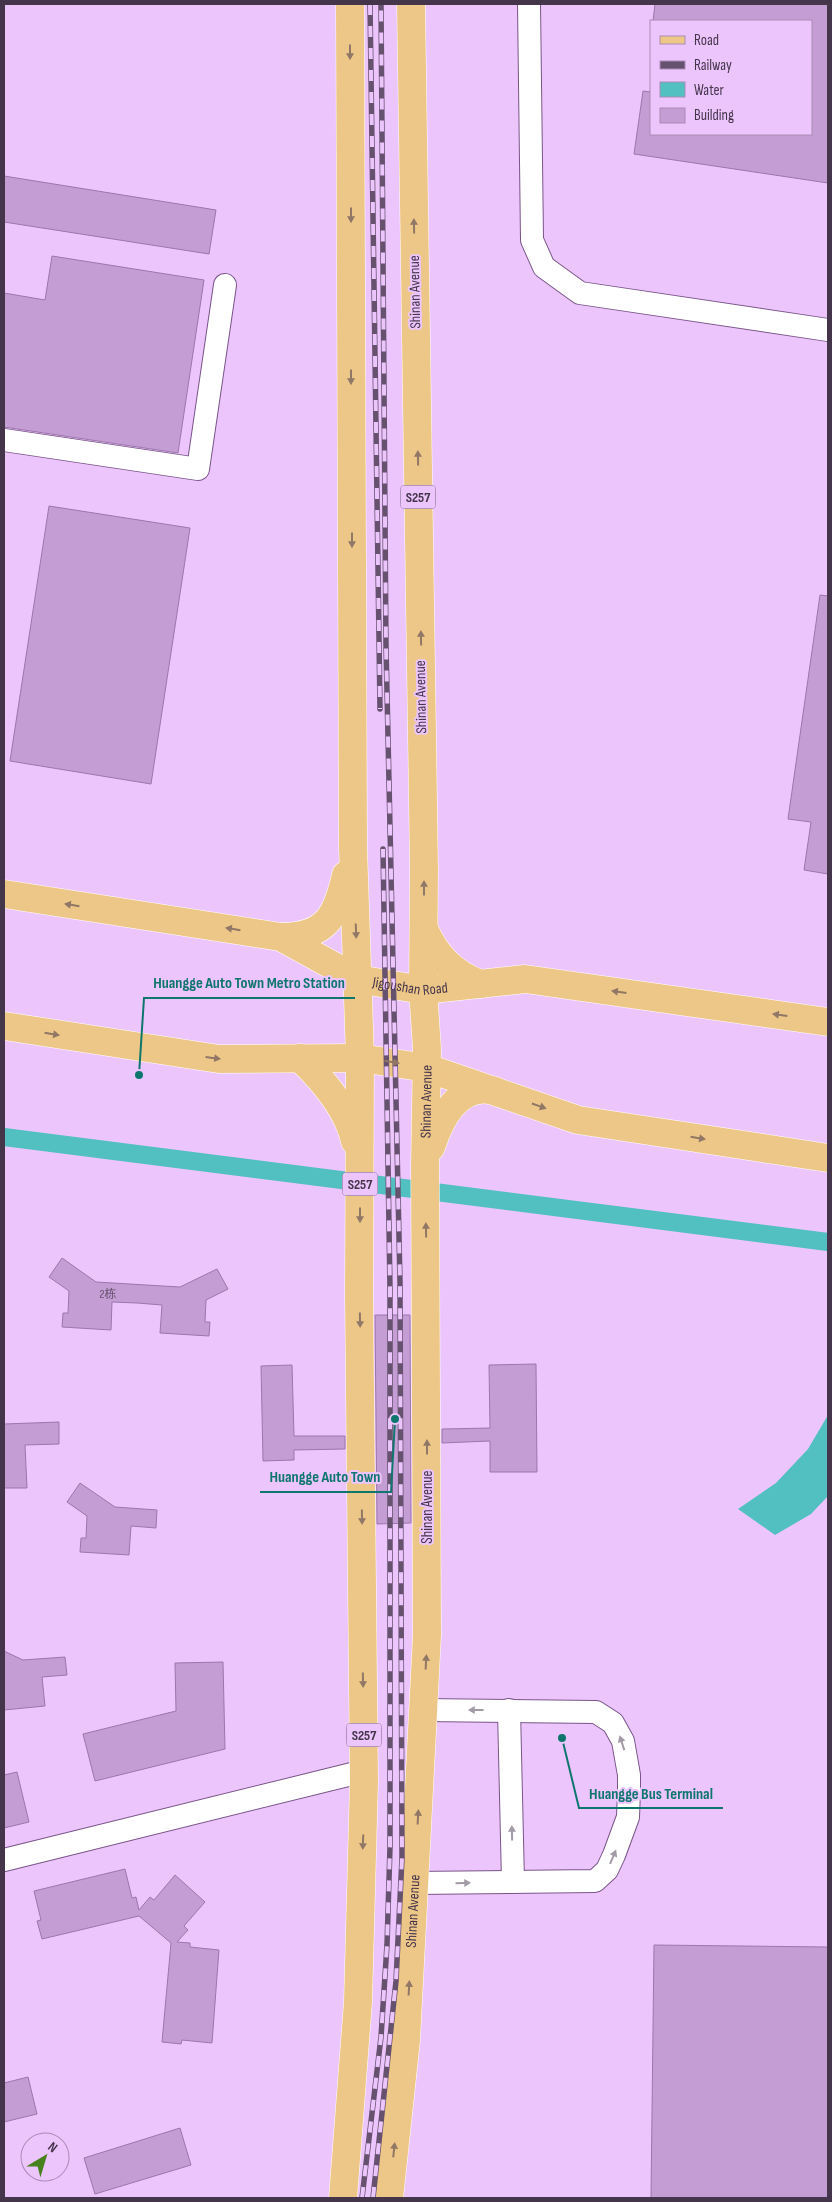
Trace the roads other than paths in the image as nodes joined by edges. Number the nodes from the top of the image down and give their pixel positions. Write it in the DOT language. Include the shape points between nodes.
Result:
graph roads {
  1 [pos="350,4"];
  2 [pos="410,4"];
  3 [pos="529,4"];
  4 [pos="225,285"];
  5 [pos="828,330"];
  6 [pos="4,440"];
  7 [pos="353,847"];
  8 [pos="4,894"];
  9 [pos="424,929"];
  10 [pos="281,937"];
  11 [pos="357,979"];
  12 [pos="480,984"];
  13 [pos="424,990"];
  14 [pos="828,1022"];
  15 [pos="4,1026"];
  16 [pos="300,1058"];
  17 [pos="360,1058"];
  18 [pos="427,1068"];
  19 [pos="503,1094"];
  20 [pos="440,1105"];
  21 [pos="828,1158"];
  22 [pos="360,1160"];
  23 [pos="424,1710"];
  24 [pos="509,1710"];
  25 [pos="364,1771"];
  26 [pos="4,1860"];
  27 [pos="513,1882"];
  28 [pos="414,1884"];
  29 [pos="343,2198"];
  30 [pos="389,2198"];
  1 -- 7 [label="main road, S257, one-way"];
  9 -- 2 [label="main road, Shinan Avenue / S257, one-way"];
  3 -- 5 [label="street" via="532,240 544,267 580,293"];
  4 -- 6 [label="street" via="198,469"];
  7 -- 10 [label="main road" via="340,903 332,916 310,933"];
  7 -- 11 [label="main road, S257, one-way"];
  10 -- 8 [label="main road, Jigoushan Road, one-way"];
  9 -- 12 [label="main road" via="435,950 451,968"];
  9 -- 13 [label="main road, Shinan Avenue / S257"];
  10 -- 11 [label="main road, Jigoushan Road"];
  11 -- 13 [label="main road, Jigoushan Road"];
  11 -- 17 [label="main road, S257"];
  12 -- 13 [label="main road, Jigoushan Road"];
  14 -- 12 [label="main road, Jigoushan Road, one-way" via="525,979"];
  13 -- 18 [label="main road, Shinan Avenue / S257"];
  15 -- 16 [label="main road, one-way" via="219,1059"];
  16 -- 17 [label="main road"];
  16 -- 22 [label="main road" via="317,1074 348,1121"];
  17 -- 18 [label="main road, one-way"];
  17 -- 22 [label="main road, S257"];
  18 -- 19 [label="main road"];
  18 -- 20 [label="main road, Shinan Avenue / S257"];
  19 -- 20 [label="main road" via="477,1090"];
  19 -- 21 [label="main road, one-way" via="578,1120"];
  23 -- 20 [label="main road, Shinan Avenue / S257, one-way" via="427,1635 425,1165"];
  22 -- 25 [label="main road, S257, one-way"];
  24 -- 23 [label="street, one-way"];
  28 -- 23 [label="main road, Shinan Avenue / S257, one-way"];
  27 -- 24 [label="street, one-way"];
  27 -- 24 [label="street, one-way" via="595,1881 607,1870 628,1817 629,1775 623,1742 613,1723 596,1712"];
  25 -- 26 [label="street"];
  25 -- 29 [label="main road, S257, one-way" via="358,2002"];
  28 -- 27 [label="street, one-way"];
  30 -- 28 [label="main road, Shinan Avenue / S257, one-way" via="406,2040"];
}
